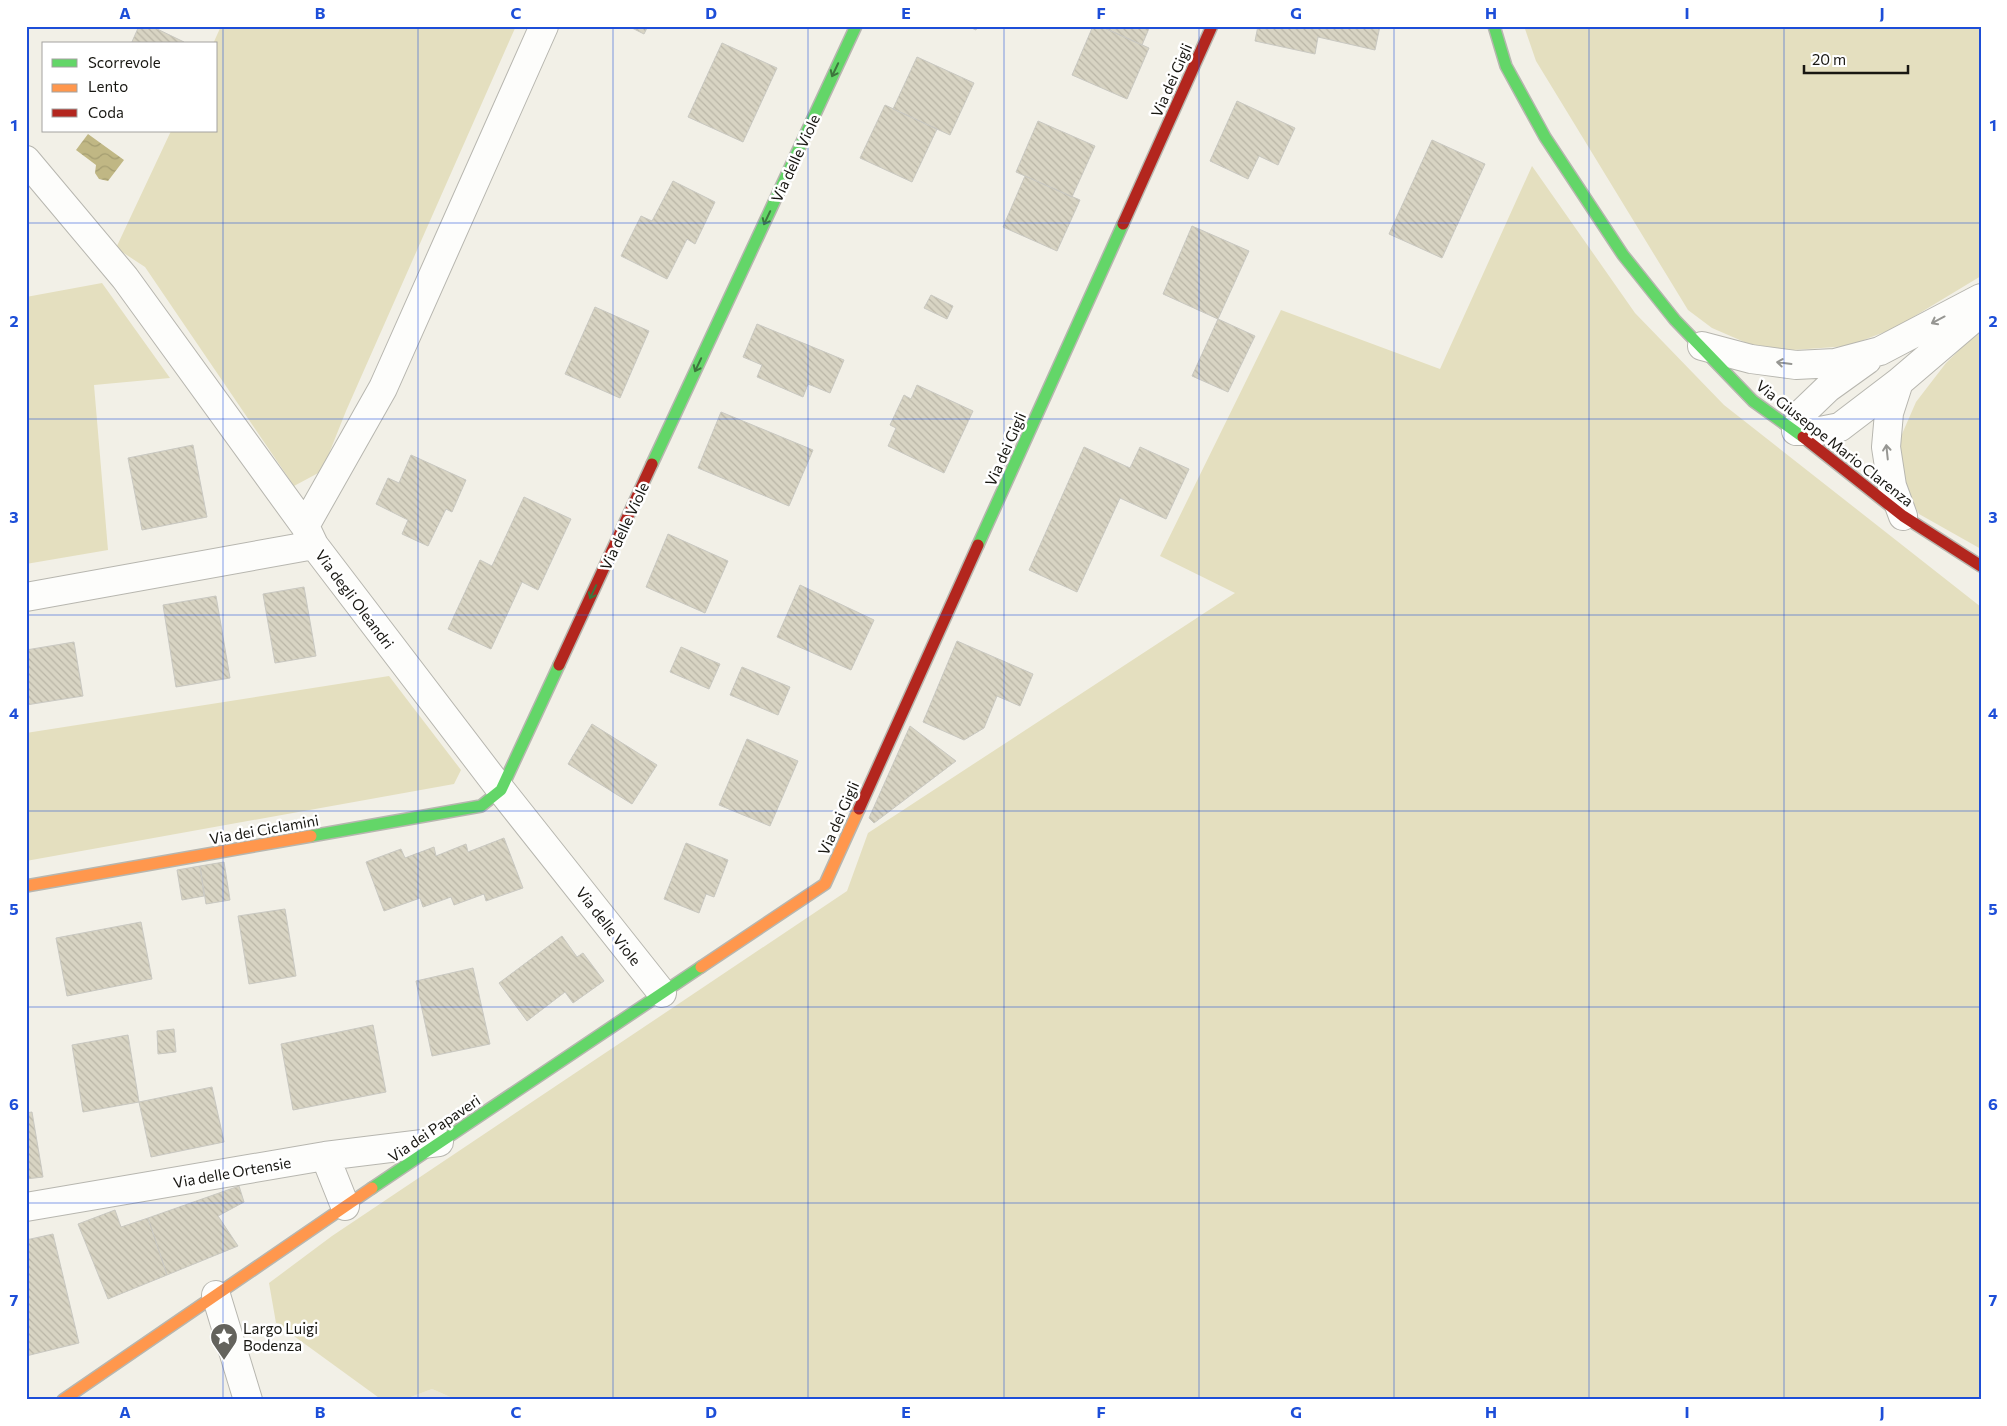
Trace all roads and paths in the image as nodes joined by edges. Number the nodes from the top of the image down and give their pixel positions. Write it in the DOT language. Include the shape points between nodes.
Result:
graph roads {
  1 [pos="544,26"];
  2 [pos="856,26"];
  3 [pos="1212,26"];
  4 [pos="1494,26"];
  5 [pos="26,160"];
  6 [pos="1981,298"];
  7 [pos="1981,312"];
  8 [pos="1702,346"];
  9 [pos="1880,351"];
  10 [pos="1899,382"];
  11 [pos="1796,431"];
  12 [pos="1903,516"];
  13 [pos="310,536"];
  14 [pos="1981,566"];
  15 [pos="26,596"];
  16 [pos="501,790"];
  17 [pos="825,884"];
  18 [pos="26,886"];
  19 [pos="662,993"];
  20 [pos="439,1142"];
  21 [pos="325,1156"];
  22 [pos="345,1206"];
  23 [pos="26,1207"];
  24 [pos="216,1295"];
  25 [pos="63,1400"];
  26 [pos="248,1400"];
  1 -- 13 [label="street" via="383,388"];
  2 -- 16 [label="street, Via delle Viole, one-way"];
  3 -- 17 [label="street, Via dei Gigli"];
  4 -- 8 [label="street, Via Giuseppe Mario Clarenza" via="1506,66 1545,137 1624,255 1675,320"];
  5 -- 13 [label="street" via="125,278"];
  6 -- 9 [label="street, one-way"];
  7 -- 10 [label="street"];
  9 -- 8 [label="street, one-way" via="1835,363 1796,365 1751,359"];
  8 -- 11 [label="street, Via Giuseppe Mario Clarenza" via="1753,401"];
  9 -- 11 [label="street" via="1828,388 1803,412"];
  10 -- 11 [label="street" via="1840,427"];
  12 -- 10 [label="street, one-way" via="1892,486 1886,447 1889,413"];
  11 -- 12 [label="street, Via Giuseppe Mario Clarenza"];
  12 -- 14 [label="street, Via Giuseppe Mario Clarenza"];
  13 -- 15 [label="street, Via degli Oleandri"];
  13 -- 16 [label="street, Via degli Oleandri"];
  16 -- 18 [label="street, Via dei Ciclamini" via="481,806"];
  16 -- 19 [label="street, Via delle Viole"];
  17 -- 19 [label="street, Via dei Papaveri"];
  19 -- 20 [label="street, Via dei Papaveri"];
  20 -- 21 [label="street, Via delle Ortensie"];
  20 -- 22 [label="street, Via dei Papaveri"];
  21 -- 22 [label="street"];
  21 -- 23 [label="street, Via delle Ortensie"];
  22 -- 24 [label="street, Via dei Papaveri"];
  24 -- 25 [label="street, Via dei Papaveri"];
  24 -- 26 [label="street"];
}
